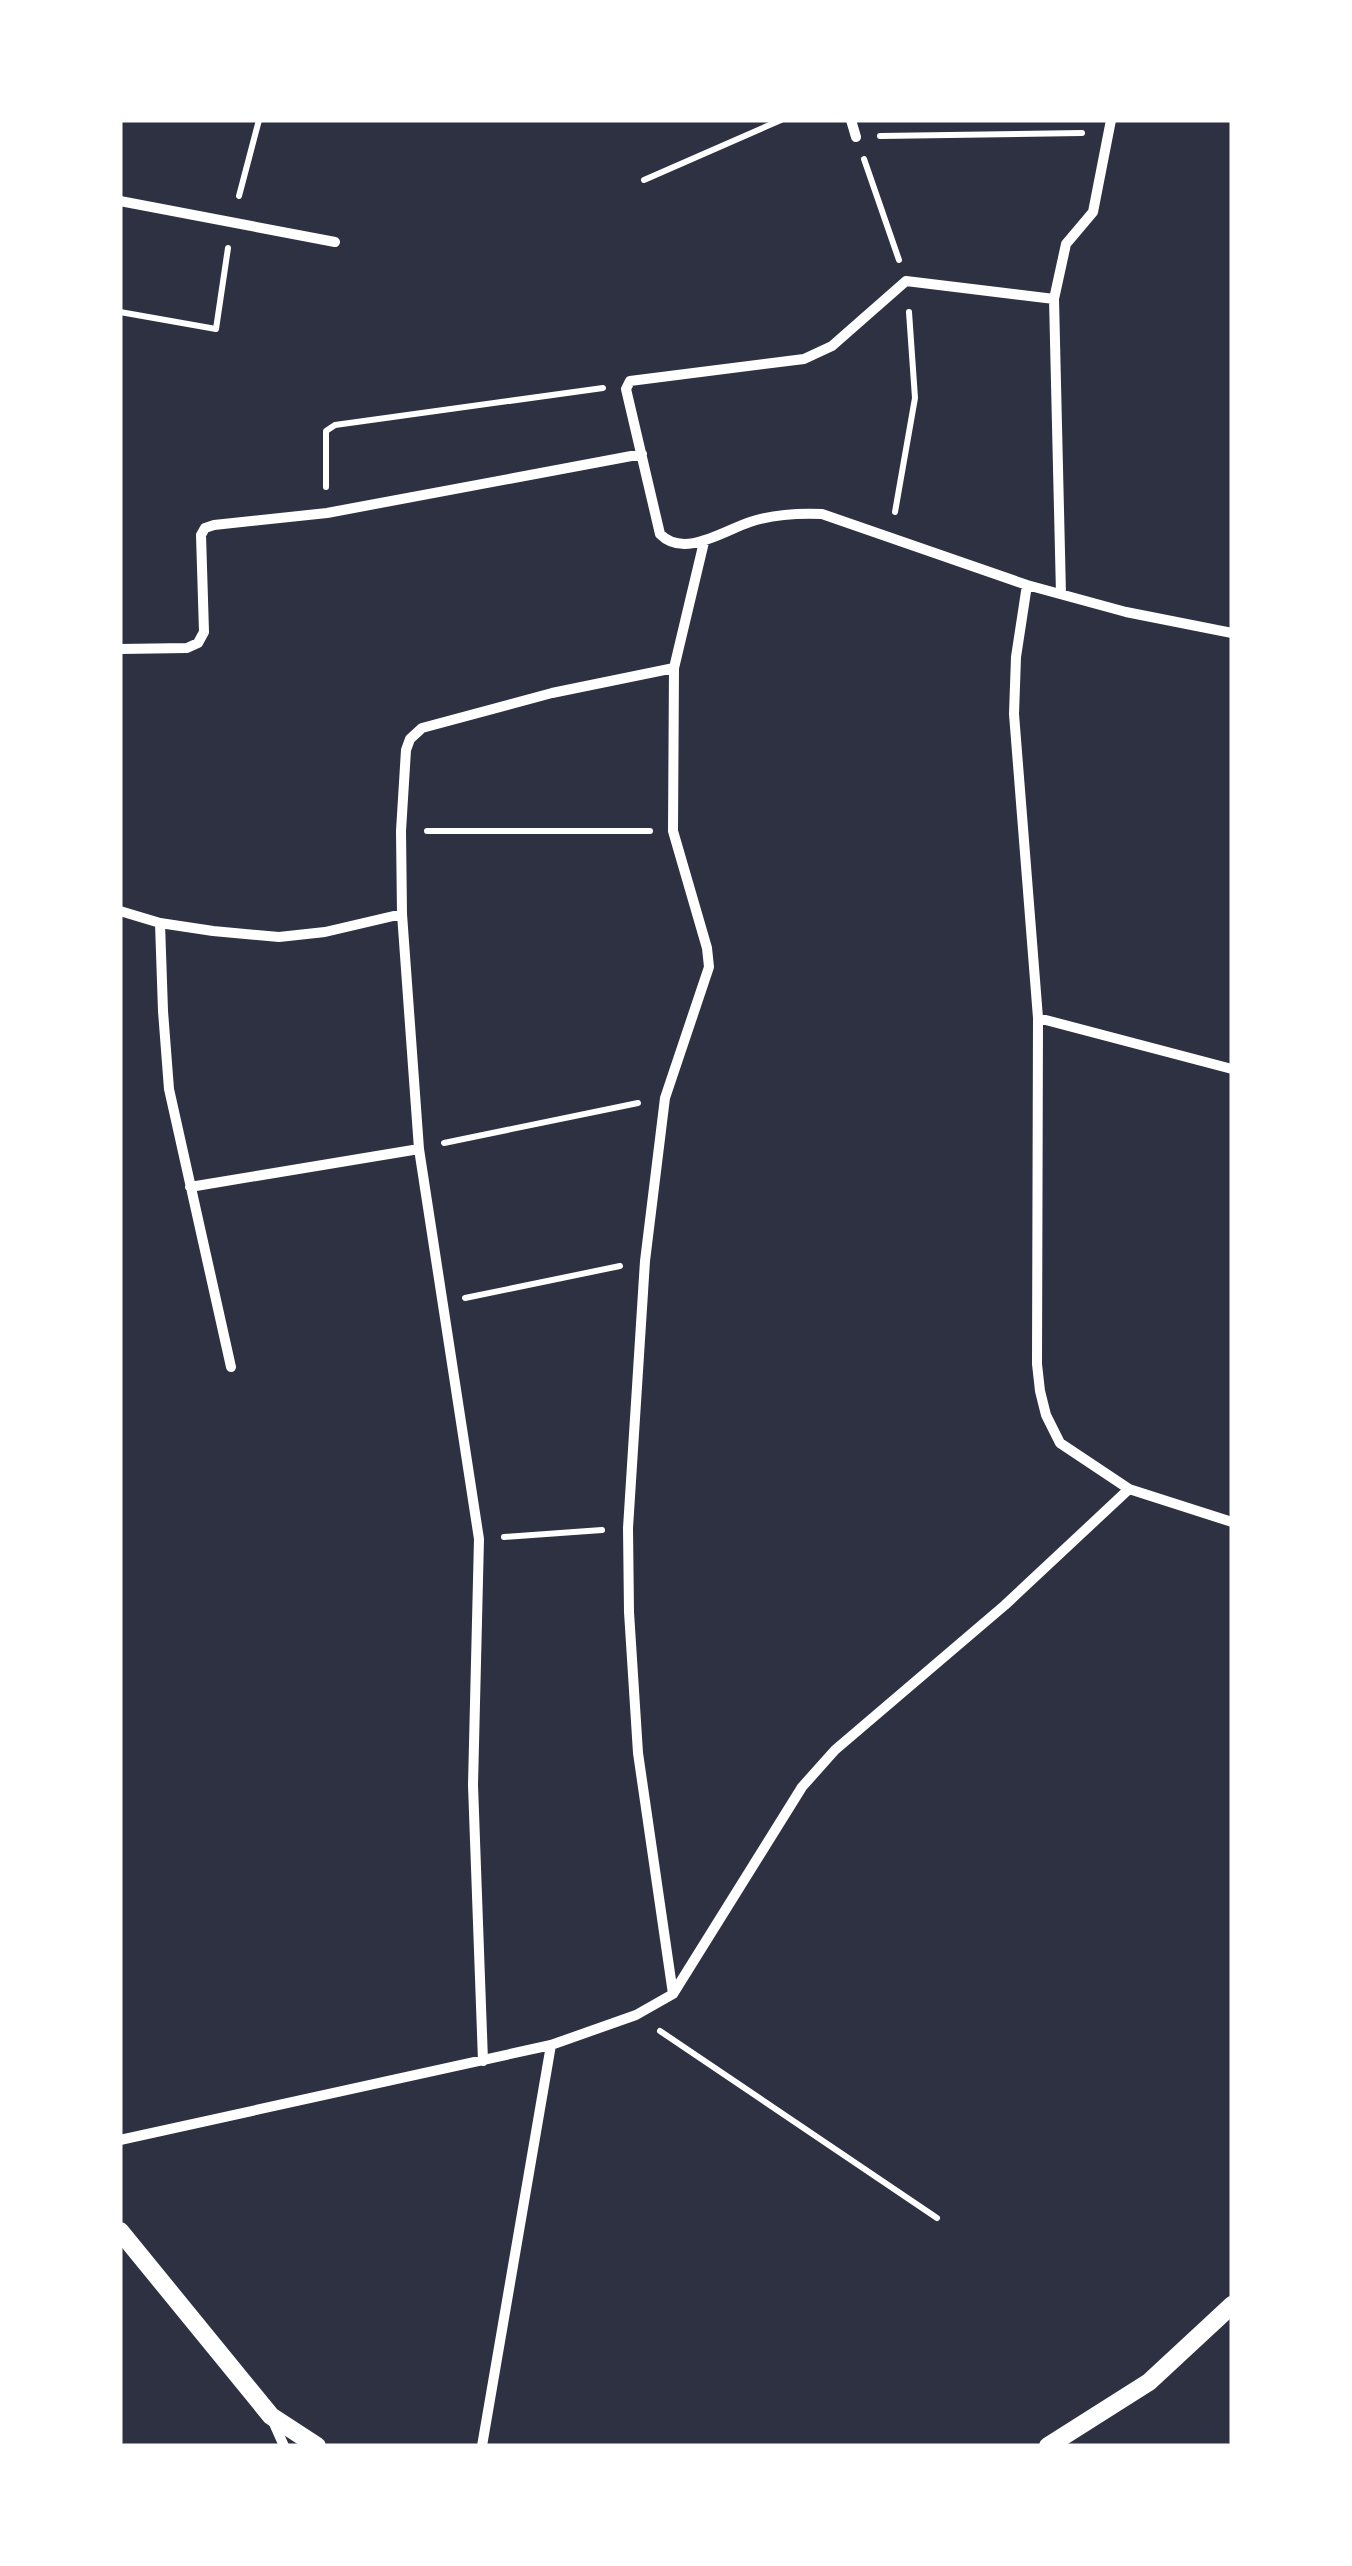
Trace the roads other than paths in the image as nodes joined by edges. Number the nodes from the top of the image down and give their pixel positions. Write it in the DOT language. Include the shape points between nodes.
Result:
graph roads {
  1 [pos="851,120"];
  2 [pos="1110,126"];
  3 [pos="856,137"];
  4 [pos="120,200"];
  5 [pos="335,242"];
  6 [pos="1054,299"];
  7 [pos="642,454"];
  8 [pos="704,542"];
  9 [pos="1028,585"];
  10 [pos="1061,594"];
  11 [pos="1232,633"];
  12 [pos="120,649"];
  13 [pos="674,668"];
  14 [pos="120,911"];
  15 [pos="402,914"];
  16 [pos="160,923"];
  17 [pos="1038,1018"];
  18 [pos="1232,1069"];
  19 [pos="418,1148"];
  20 [pos="190,1187"];
  21 [pos="231,1366"];
  22 [pos="1129,1489"];
  23 [pos="1232,1522"];
  24 [pos="673,1994"];
  25 [pos="550,2044"];
  26 [pos="484,2061"];
  27 [pos="120,2140"];
  28 [pos="120,2231"];
  29 [pos="1232,2305"];
  30 [pos="271,2416"];
  31 [pos="284,2446"];
  32 [pos="317,2446"];
  33 [pos="482,2446"];
  34 [pos="1048,2446"];
  1 -- 3 [label="street"];
  2 -- 6 [label="street" via="1093,212 1066,244"];
  4 -- 5 [label="street"];
  6 -- 7 [label="street" via="906,281 832,346 804,359 630,381"];
  6 -- 10 [label="street"];
  7 -- 8 [label="street" via="660,534 674,542"];
  7 -- 12 [label="street" via="327,513 214,524 201,535 204,632 198,643"];
  8 -- 9 [label="street" via="748,522 822,514"];
  8 -- 13 [label="street"];
  9 -- 10 [label="street"];
  9 -- 17 [label="street" via="1014,714"];
  10 -- 11 [label="street"];
  13 -- 15 [label="street" via="422,728 406,750"];
  13 -- 24 [label="street" via="674,831 709,967 665,1098 645,1261 628,1528 638,1754"];
  14 -- 16 [label="street"];
  15 -- 16 [label="street" via="279,937"];
  15 -- 19 [label="street"];
  16 -- 20 [label="street" via="170,1090"];
  17 -- 18 [label="street"];
  17 -- 22 [label="street" via="1040,1391 1060,1443"];
  19 -- 20 [label="street"];
  19 -- 26 [label="street" via="479,1539 473,1785"];
  20 -- 21 [label="street"];
  22 -- 23 [label="street"];
  22 -- 24 [label="street" via="835,1750 802,1787"];
  24 -- 25 [label="street" via="636,2015"];
  25 -- 26 [label="street"];
  25 -- 33 [label="street"];
  26 -- 27 [label="street"];
  28 -- 30 [label="street"];
  29 -- 34 [label="street" via="1149,2382"];
  30 -- 31 [label="street"];
  30 -- 32 [label="street"];
}
